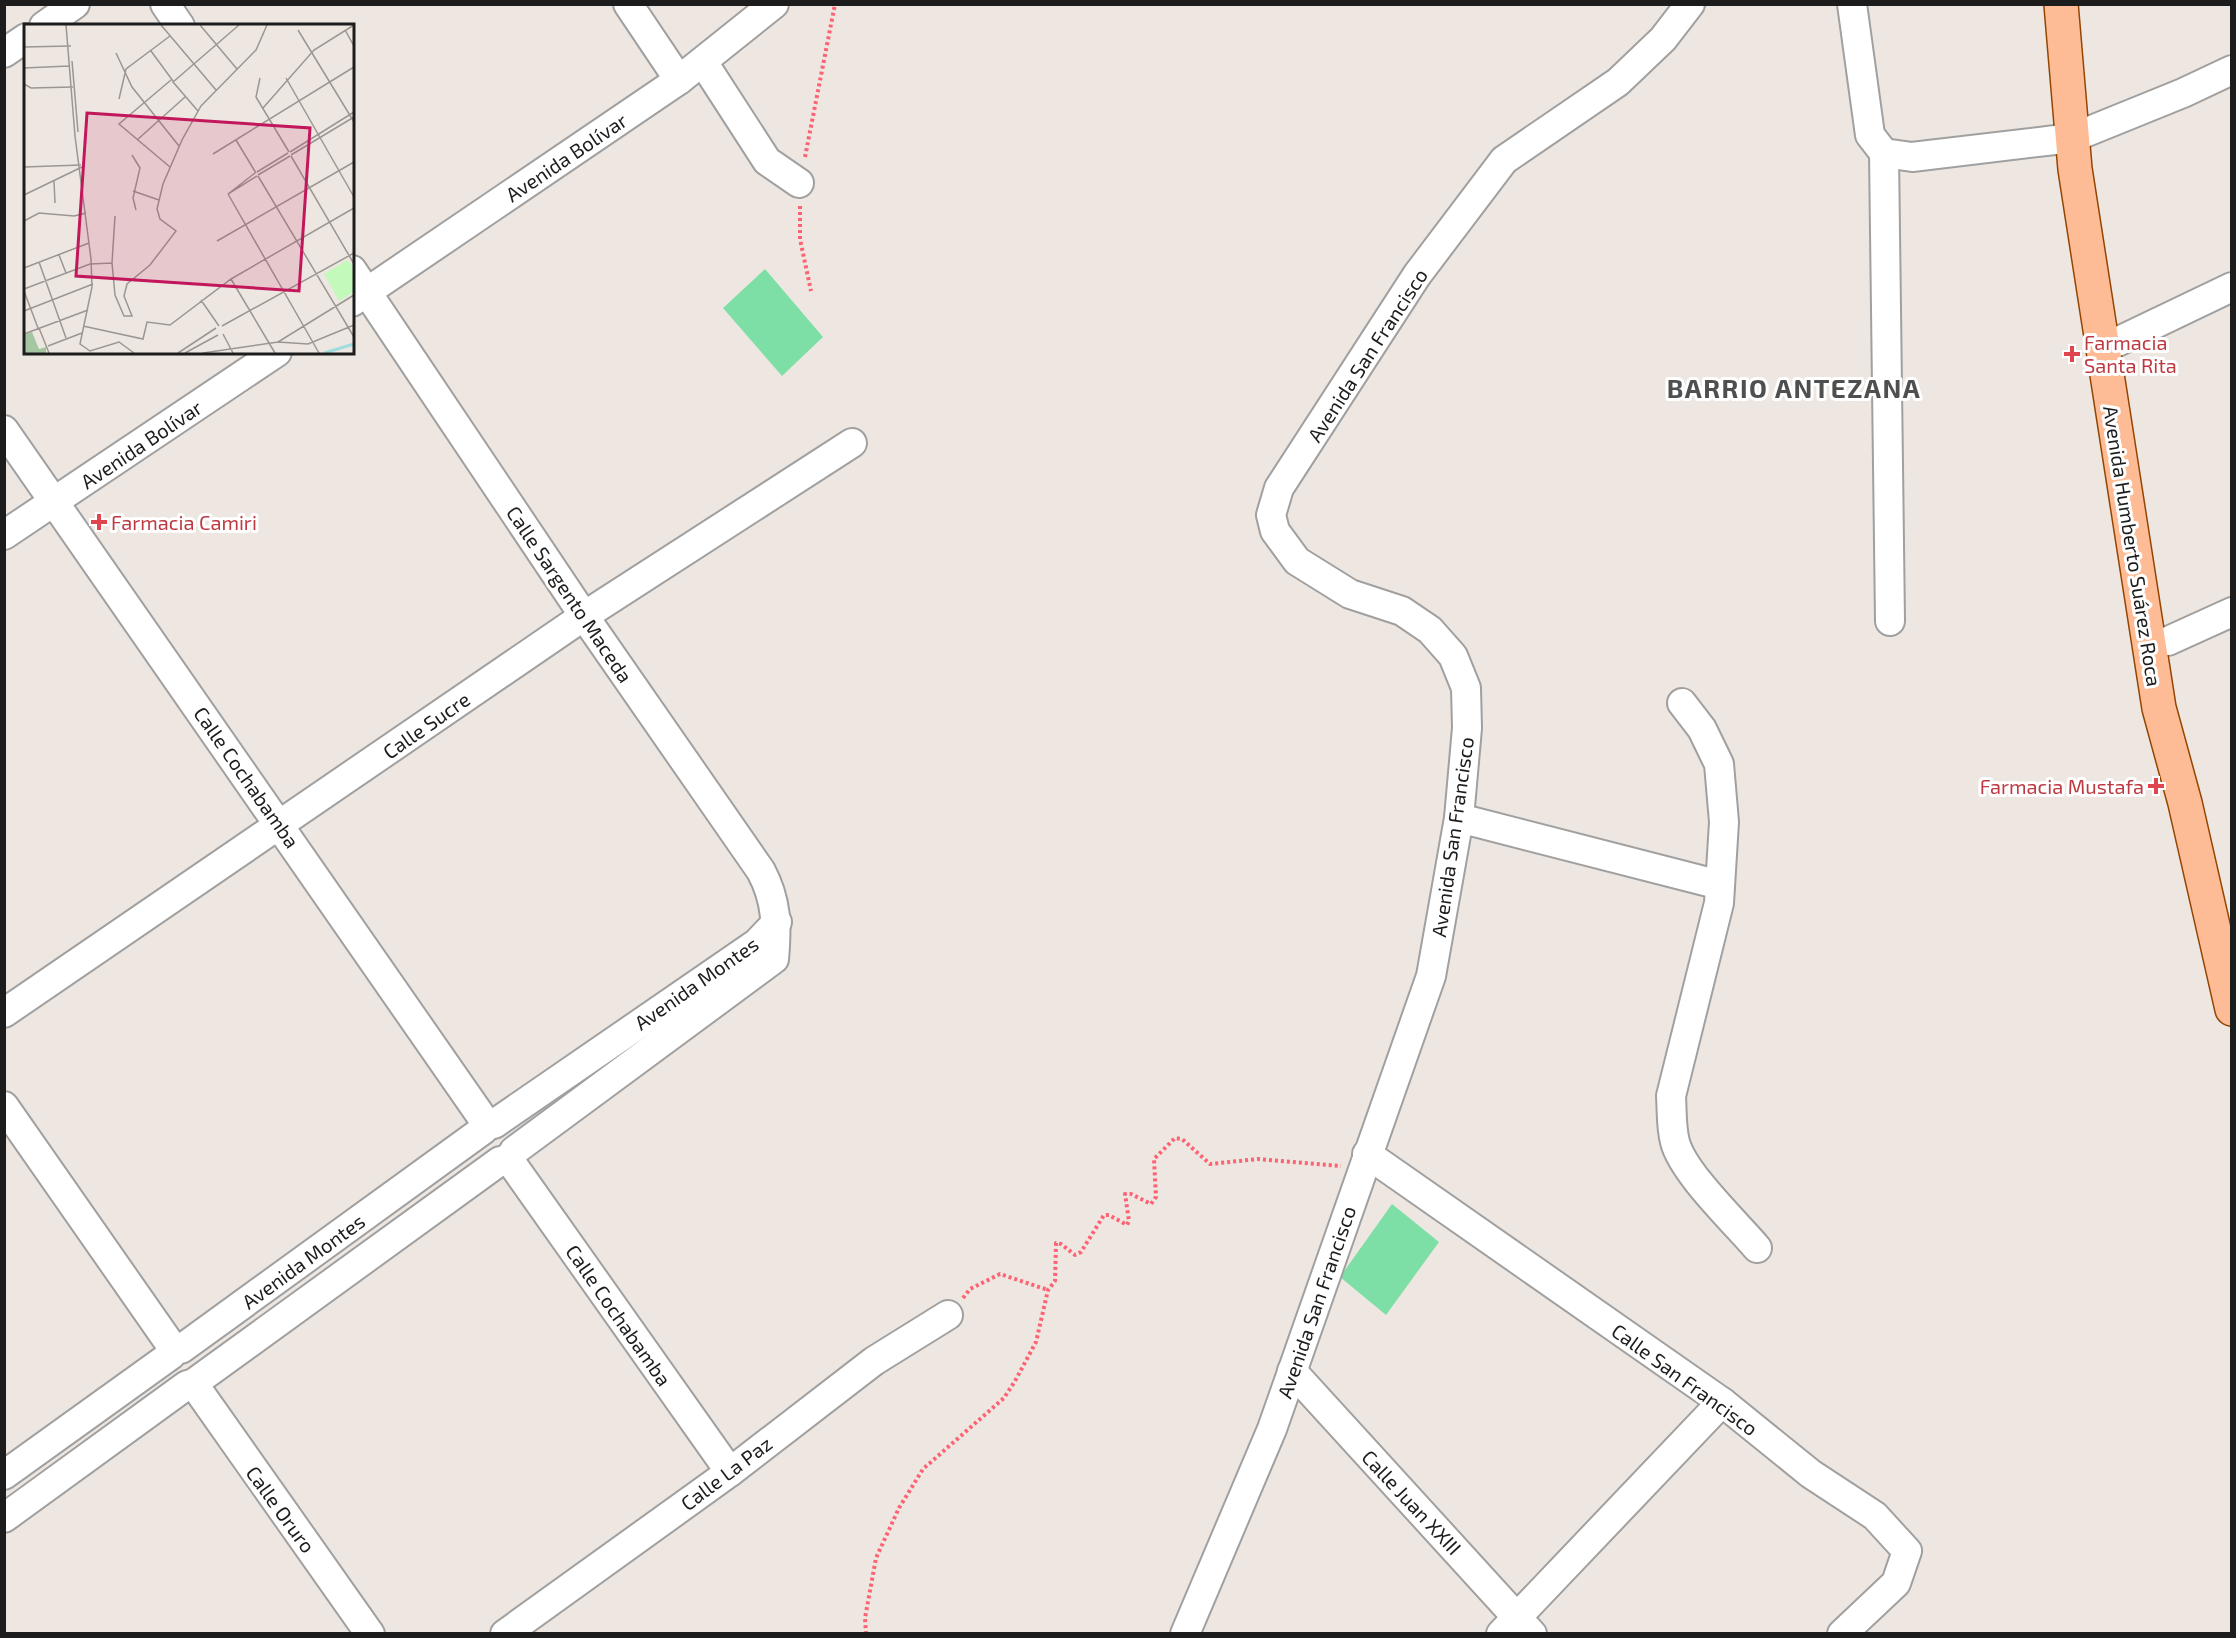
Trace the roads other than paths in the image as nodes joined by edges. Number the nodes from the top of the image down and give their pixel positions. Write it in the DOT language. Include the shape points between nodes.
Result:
graph roads {
  1 [pos="75,4"];
  2 [pos="165,4"];
  3 [pos="628,4"];
  4 [pos="774,4"];
  5 [pos="1690,4"];
  6 [pos="1852,4"];
  7 [pos="2061,4"];
  8 [pos="2077,4"];
  9 [pos="47,24"];
  10 [pos="179,24"];
  11 [pos="24,39"];
  12 [pos="4,53"];
  13 [pos="703,62"];
  14 [pos="2232,70"];
  15 [pos="679,80"];
  16 [pos="2087,132"];
  17 [pos="1884,153"];
  18 [pos="799,183"];
  19 [pos="2232,287"];
  20 [pos="358,288"];
  21 [pos="2117,342"];
  22 [pos="274,354"];
  23 [pos="4,430"];
  24 [pos="852,443"];
  25 [pos="56,501"];
  26 [pos="4,535"];
  27 [pos="2232,612"];
  28 [pos="584,616"];
  29 [pos="1890,621"];
  30 [pos="2168,641"];
  31 [pos="1682,703"];
  32 [pos="1459,818"];
  33 [pos="281,825"];
  34 [pos="1720,885"];
  35 [pos="2232,909"];
  36 [pos="777,922"];
  37 [pos="2232,1009"];
  38 [pos="4,1013"];
  39 [pos="4,1106"];
  40 [pos="488,1127"];
  41 [pos="507,1156"];
  42 [pos="1365,1161"];
  43 [pos="1757,1248"];
  44 [pos="948,1315"];
  45 [pos="176,1352"];
  46 [pos="1292,1371"];
  47 [pos="193,1382"];
  48 [pos="1722,1402"];
  49 [pos="730,1472"];
  50 [pos="4,1475"];
  51 [pos="4,1518"];
  52 [pos="1517,1628"];
  53 [pos="370,1634"];
  54 [pos="505,1634"];
  55 [pos="1185,1634"];
  56 [pos="1842,1634"];
  1 -- 9 [label="street"];
  2 -- 10 [label="street"];
  3 -- 15 [label="street"];
  4 -- 13 [label="street, Avenida Bolívar"];
  5 -- 32 [label="street, Avenida San Francisco" via="1663,39 1618,82 1504,160 1418,275 1280,488 1271,515 1275,531 1297,561 1350,594 1402,611 1430,630 1453,656 1466,688 1467,728"];
  6 -- 17 [label="street" via="1870,135"];
  7 -- 16 [label="main road, Avenida Humberto Suárez Roca"];
  8 -- 16 [label="main road, Avenida Humberto Suárez Roca"];
  11 -- 12 [label="street"];
  13 -- 15 [label="street, Avenida Bolívar"];
  13 -- 18 [label="street" via="766,161"];
  14 -- 16 [label="street"];
  15 -- 20 [label="street, Avenida Bolívar"];
  16 -- 17 [label="street" via="1912,156"];
  16 -- 21 [label="main road, Avenida Humberto Suárez Roca"];
  16 -- 37 [label="main road, Avenida Humberto Suárez Roca" via="2075,169 2159,708"];
  17 -- 29 [label="street"];
  19 -- 21 [label="street"];
  20 -- 28 [label="street, Calle Sargento Maceda"];
  21 -- 30 [label="main road, Avenida Humberto Suárez Roca"];
  22 -- 25 [label="street, Avenida Bolívar"];
  23 -- 25 [label="street, Calle Cochabamba"];
  24 -- 28 [label="street, Calle Sucre"];
  25 -- 26 [label="street, Avenida Bolívar"];
  25 -- 33 [label="street, Calle Cochabamba"];
  27 -- 30 [label="street"];
  28 -- 33 [label="street, Calle Sucre"];
  28 -- 36 [label="street, Calle Sargento Maceda" via="761,872 771,889"];
  30 -- 35 [label="main road, Avenida Humberto Suárez Roca" via="2179,702"];
  31 -- 34 [label="street" via="1719,764 1724,822"];
  32 -- 34 [label="street"];
  32 -- 42 [label="street, Avenida San Francisco" via="1431,976"];
  33 -- 38 [label="street, Calle Sucre"];
  33 -- 40 [label="street, Calle Cochabamba"];
  34 -- 43 [label="street" via="1708,952 1671,1096 1672,1127 1685,1164"];
  36 -- 40 [label="street, Avenida Montes" via="757,943"];
  36 -- 41 [label="street, Avenida Montes" via="774,959"];
  39 -- 45 [label="street"];
  40 -- 41 [label="street, Calle Cochabamba" via="479,1142 483,1154"];
  40 -- 45 [label="street, Avenida Montes"];
  41 -- 47 [label="street, Avenida Montes"];
  41 -- 49 [label="street, Calle Cochabamba"];
  42 -- 46 [label="street, Avenida San Francisco"];
  42 -- 48 [label="street, Calle San Francisco"];
  44 -- 49 [label="street, Calle La Paz" via="874,1361"];
  45 -- 47 [label="street, Calle Oruro" via="168,1373 176,1382"];
  45 -- 50 [label="street, Avenida Montes"];
  46 -- 52 [label="street, Calle Juan XXIII"];
  46 -- 55 [label="street, Avenida San Francisco" via="1272,1429"];
  47 -- 51 [label="street, Avenida Montes"];
  47 -- 53 [label="street, Calle Oruro"];
  48 -- 52 [label="street"];
  48 -- 56 [label="street, Calle San Francisco" via="1811,1474 1875,1516 1907,1551 1896,1583"];
  49 -- 54 [label="street, Calle La Paz"];
}
